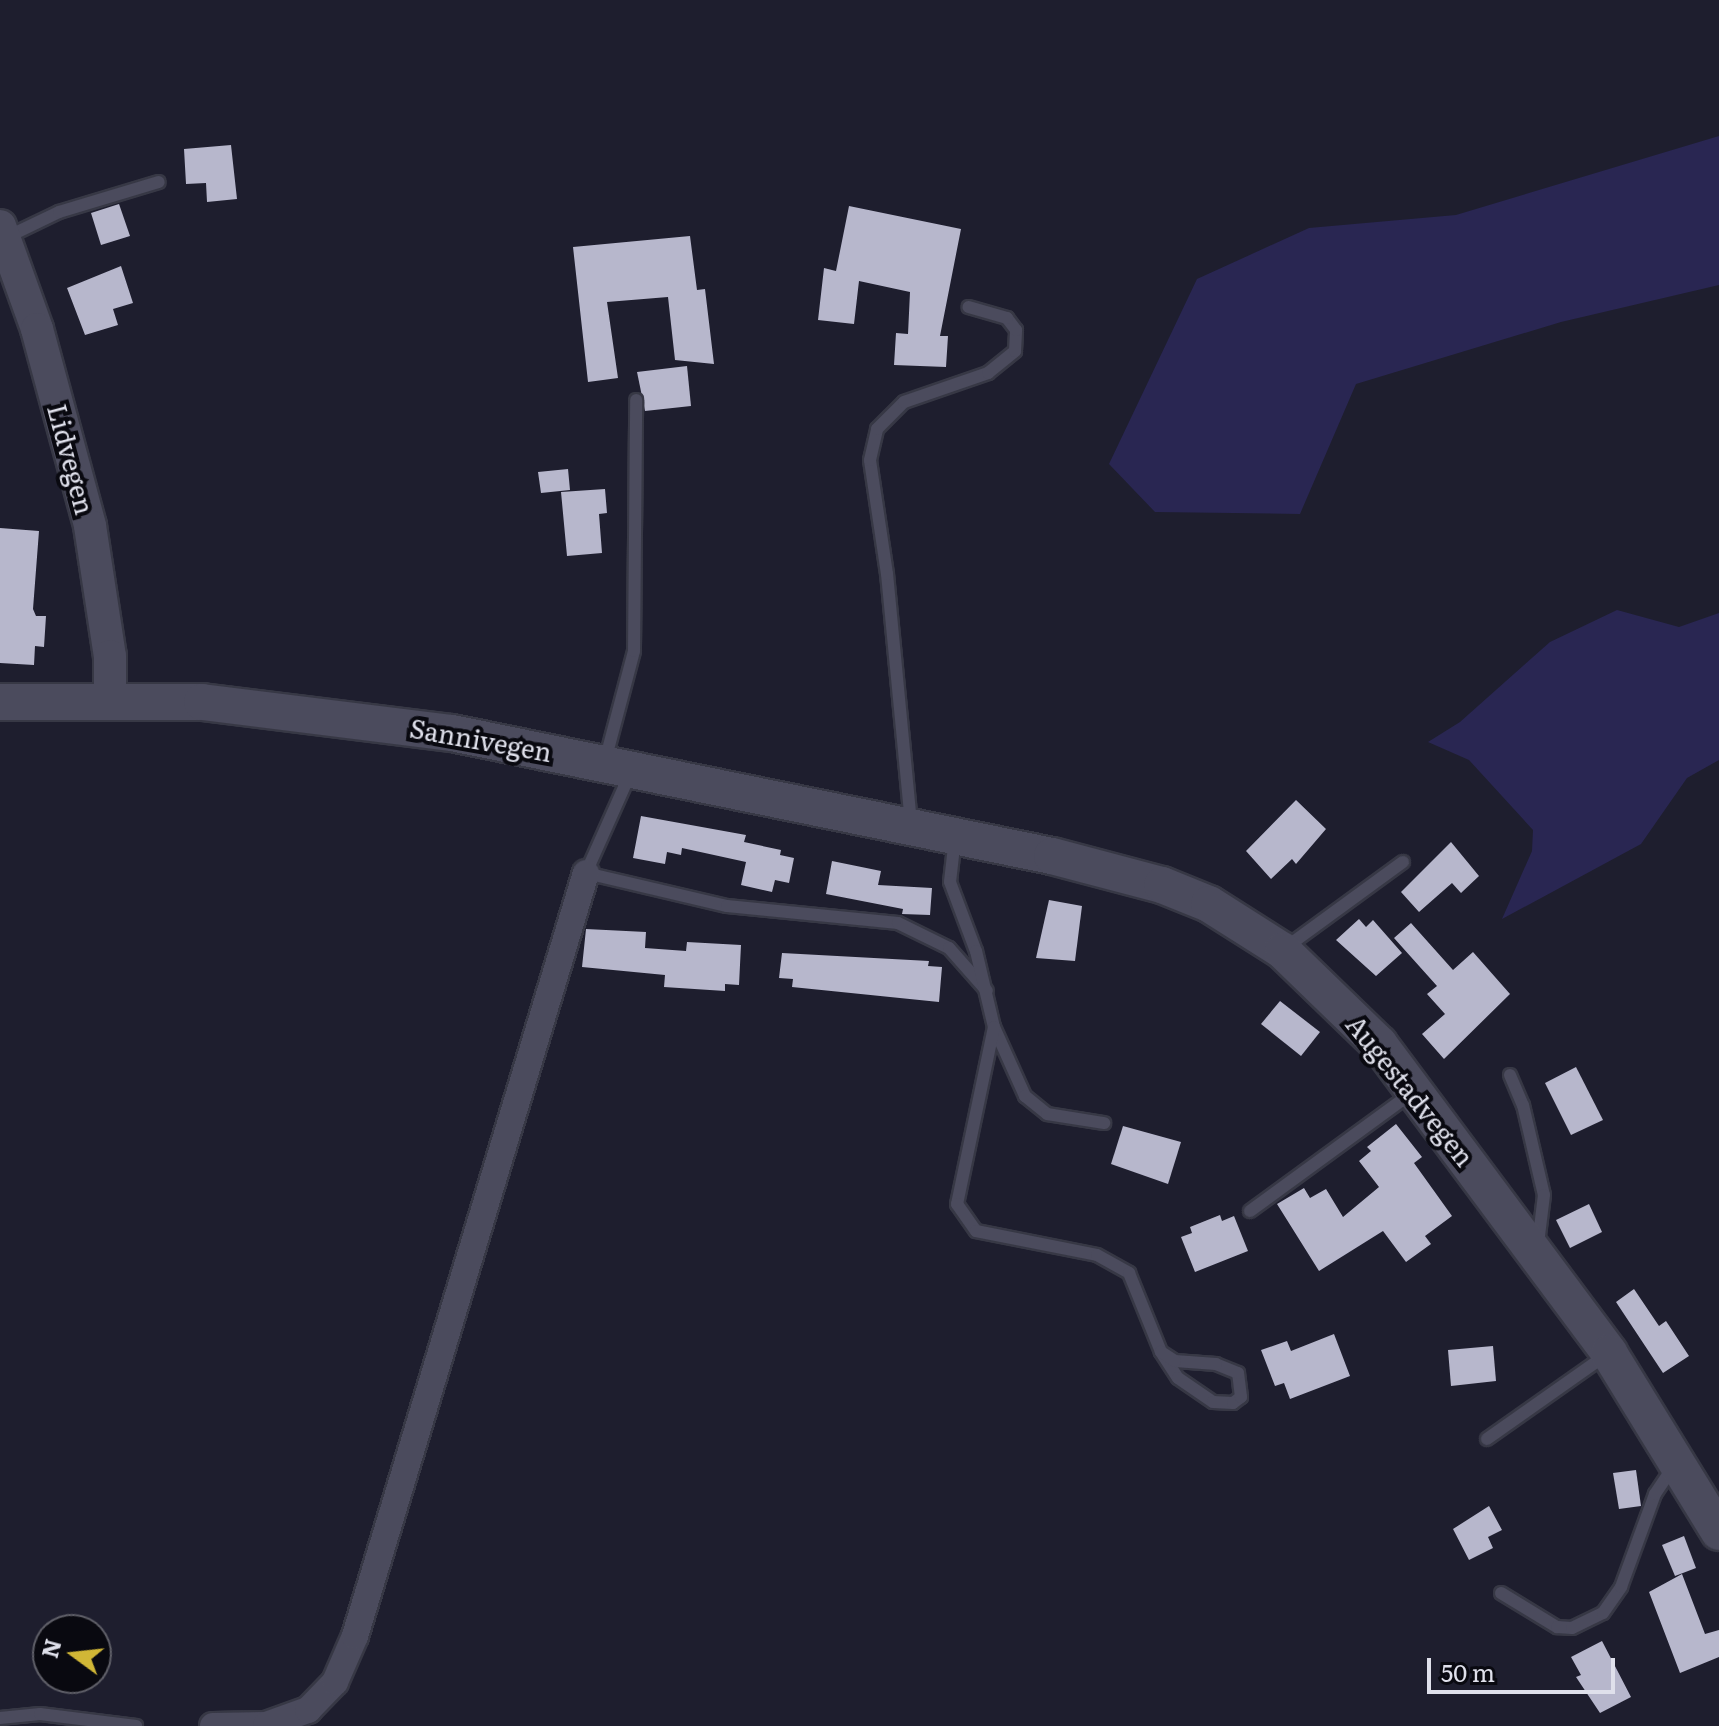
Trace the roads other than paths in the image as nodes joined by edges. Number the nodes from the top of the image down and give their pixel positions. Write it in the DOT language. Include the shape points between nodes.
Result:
graph roads {
  1 [pos="159,182"];
  2 [pos="2,232"];
  3 [pos="969,307"];
  4 [pos="636,400"];
  5 [pos="110,699"];
  6 [pos="0,702"];
  7 [pos="619,765"];
  8 [pos="912,826"];
  9 [pos="956,835"];
  10 [pos="1403,862"];
  11 [pos="586,873"];
  12 [pos="1283,951"];
  13 [pos="987,991"];
  14 [pos="994,1027"];
  15 [pos="1510,1075"];
  16 [pos="1416,1090"];
  17 [pos="1104,1123"];
  18 [pos="1250,1211"];
  19 [pos="1535,1251"];
  20 [pos="1161,1352"];
  21 [pos="1609,1353"];
  22 [pos="1487,1439"];
  23 [pos="1678,1461"];
  24 [pos="1719,1532"];
  25 [pos="1501,1593"];
  26 [pos="0,1718"];
  27 [pos="136,1726"];
  28 [pos="213,1726"];
  1 -- 2 [label="lane"];
  2 -- 5 [label="street, Lidvegen" via="37,329 90,526 108,640"];
  3 -- 8 [label="lane" via="1007,318 1016,330 1015,351 988,373 904,402 885,417 872,444"];
  4 -- 7 [label="lane" via="634,651"];
  5 -- 6 [label="main road, Sannivegen"];
  5 -- 7 [label="main road, Sannivegen" via="326,713"];
  7 -- 8 [label="main road, Sannivegen"];
  7 -- 11 [label="lane"];
  8 -- 9 [label="main road, Sannivegen"];
  9 -- 12 [label="main road, Augestadvegen" via="1162,885 1242,921"];
  9 -- 13 [label="lane" via="950,882"];
  10 -- 12 [label="lane"];
  11 -- 13 [label="lane" via="727,906 898,923 949,948"];
  11 -- 28 [label="street" via="355,1636 335,1682 308,1710 266,1725"];
  12 -- 16 [label="main road, Augestadvegen" via="1379,1044"];
  13 -- 14 [label="lane"];
  14 -- 17 [label="lane" via="1034,1108"];
  14 -- 20 [label="lane" via="957,1204 976,1231 1097,1255 1129,1273"];
  15 -- 19 [label="lane" via="1523,1105 1544,1195"];
  16 -- 18 [label="lane"];
  16 -- 19 [label="main road, Augestadvegen"];
  19 -- 21 [label="main road, Augestadvegen"];
  20 -- 20 [label="lane" via="1199,1397 1224,1403 1241,1397 1238,1373 1216,1364 1175,1361"];
  21 -- 22 [label="lane"];
  21 -- 23 [label="main road, Augestadvegen"];
  23 -- 24 [label="main road, Augestadvegen"];
  23 -- 25 [label="lane" via="1655,1494 1621,1587 1603,1613 1572,1628 1557,1627"];
  26 -- 27 [label="lane" via="40,1714"];
}
